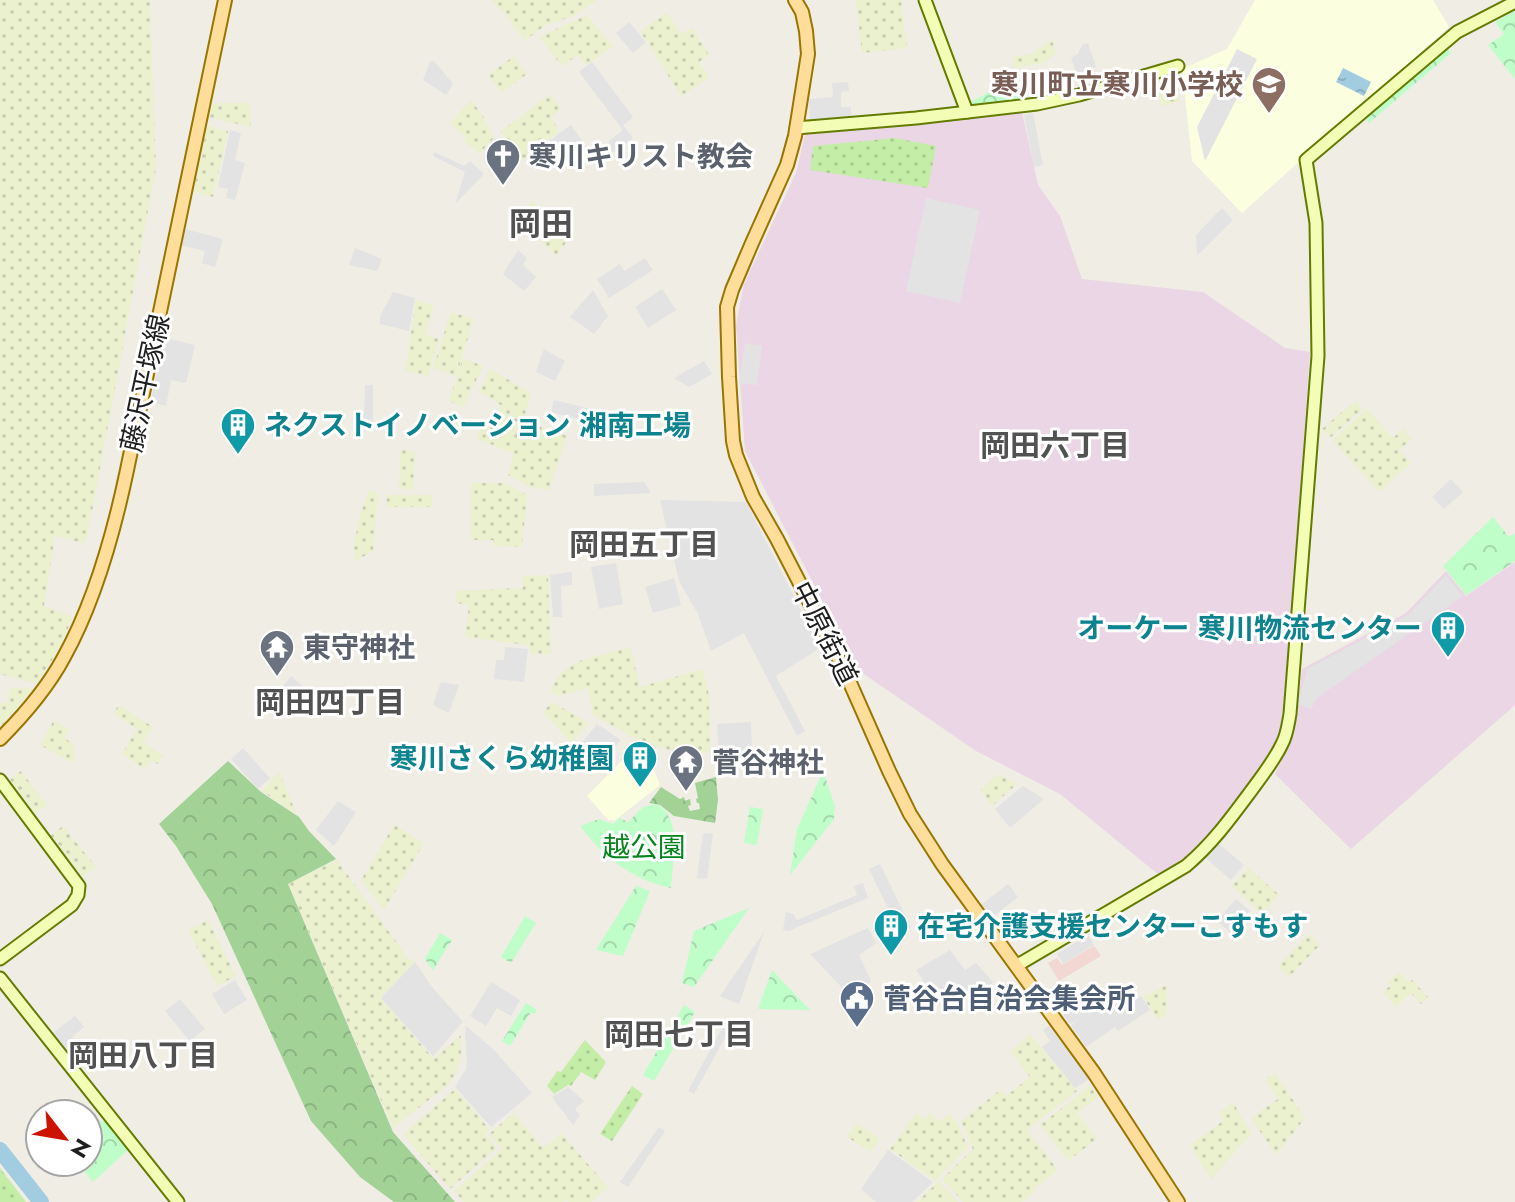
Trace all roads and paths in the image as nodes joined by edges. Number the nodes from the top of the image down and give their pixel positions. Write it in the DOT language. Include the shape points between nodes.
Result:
graph roads {
  1 [pos="225,0"];
  2 [pos="795,0"];
  3 [pos="925,0"];
  4 [pos="1515,2"];
  5 [pos="1178,66"];
  6 [pos="967,112"];
  7 [pos="796,128"];
  8 [pos="0,739"];
  9 [pos="0,780"];
  10 [pos="0,959"];
  11 [pos="1016,966"];
  12 [pos="0,978"];
  13 [pos="178,1202"];
  14 [pos="1178,1202"];
  1 -- 8 [label="main road, 藤沢平塚線" via="106,553 65,655 43,690"];
  2 -- 7 [label="main road, 中原街道" via="808,54"];
  3 -- 6 [label="street"];
  4 -- 11 [label="street" via="1457,32 1306,160 1316,223 1318,356 1290,714 1282,745 1247,797 1186,866"];
  5 -- 6 [label="street" via="1079,95"];
  6 -- 7 [label="street"];
  7 -- 11 [label="main road, 中原街道" via="787,165 727,307 736,455 843,667 905,805"];
  9 -- 10 [label="street" via="79,886 72,905"];
  11 -- 14 [label="main road, 中原街道"];
  12 -- 13 [label="street"];
}
